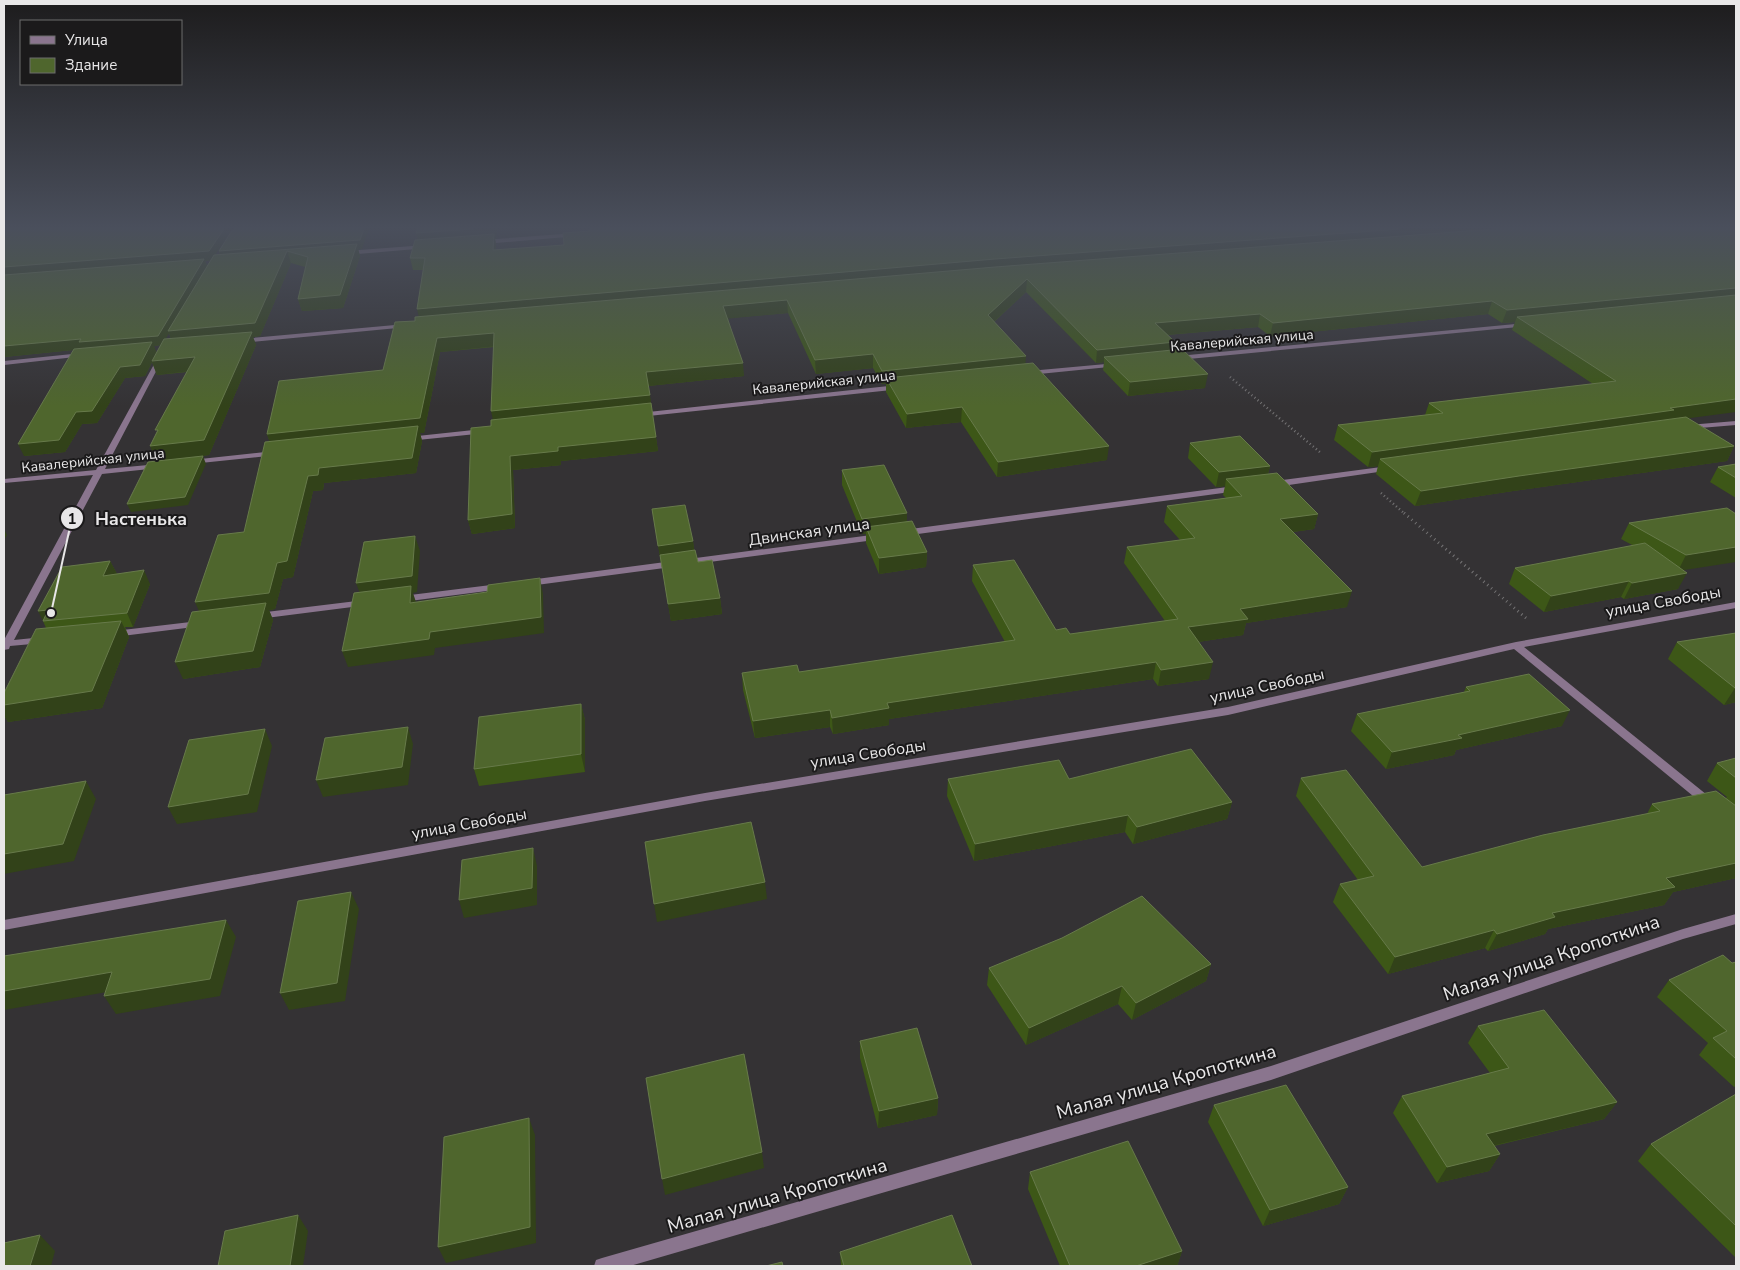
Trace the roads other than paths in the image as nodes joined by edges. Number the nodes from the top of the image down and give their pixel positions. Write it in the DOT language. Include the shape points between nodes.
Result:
graph roads {
  1 [pos="1534,324"];
  2 [pos="412,326"];
  3 [pos="235,341"];
  4 [pos="166,347"];
  5 [pos="90,354"];
  6 [pos="1165,360"];
  7 [pos="4,363"];
  8 [pos="1126,364"];
  9 [pos="1020,374"];
  10 [pos="902,387"];
  11 [pos="634,415"];
  12 [pos="1736,423"];
  13 [pos="1682,428"];
  14 [pos="496,430"];
  15 [pos="397,440"];
  16 [pos="278,453"];
  17 [pos="179,464"];
  18 [pos="169,465"];
  19 [pos="1397,467"];
  20 [pos="100,472"];
  21 [pos="4,481"];
  22 [pos="1267,485"];
  23 [pos="1247,488"];
  24 [pos="515,585"];
  25 [pos="505,586"];
  26 [pos="396,600"];
  27 [pos="377,602"];
  28 [pos="1736,605"];
  29 [pos="249,618"];
  30 [pos="210,622"];
  31 [pos="102,635"];
  32 [pos="55,639"];
  33 [pos="1516,645"];
  34 [pos="5,646"];
  35 [pos="1714,806"];
  36 [pos="1736,919"];
  37 [pos="4,925"];
  38 [pos="602,1266"];
  1 -- 6 [label="street, Кавалерийская улица"];
  2 -- 3 [label="street"];
  4 -- 20 [label="street"];
  5 -- 7 [label="street"];
  8 -- 9 [label="street"];
  10 -- 11 [label="street, Кавалерийская улица"];
  12 -- 13 [label="street"];
  14 -- 15 [label="street"];
  16 -- 17 [label="street, Кавалерийская улица"];
  18 -- 20 [label="street, Кавалерийская улица"];
  19 -- 22 [label="street"];
  20 -- 21 [label="street, Кавалерийская улица"];
  20 -- 34 [label="street"];
  23 -- 24 [label="street, Двинская улица"];
  25 -- 26 [label="street"];
  27 -- 29 [label="street"];
  28 -- 33 [label="street, улица Свободы"];
  30 -- 31 [label="street"];
  32 -- 34 [label="street"];
  33 -- 35 [label="street"];
  33 -- 37 [label="street, улица Свободы" via="1228,711 705,797"];
  36 -- 38 [label="street, Малая улица Кропоткина" via="1682,934 1270,1072"];
}
